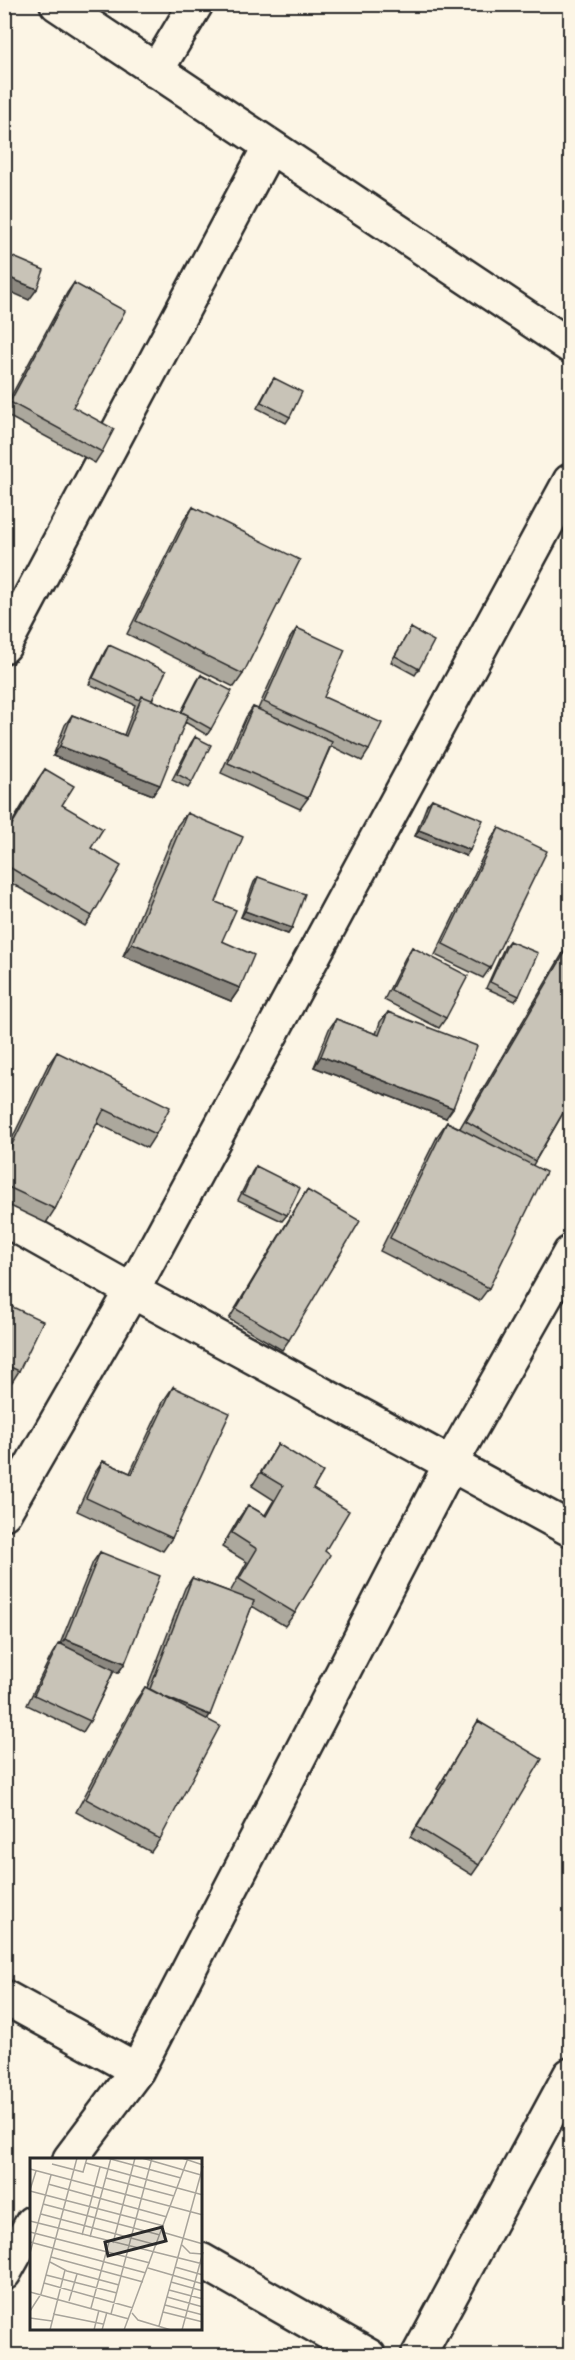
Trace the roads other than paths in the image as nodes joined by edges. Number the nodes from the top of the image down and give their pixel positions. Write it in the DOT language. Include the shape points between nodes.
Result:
graph roads {
  1 [pos="57,4"];
  2 [pos="196,4"];
  3 [pos="156,71"];
  4 [pos="270,147"];
  5 [pos="570,346"];
  6 [pos="570,481"];
  7 [pos="4,646"];
  8 [pos="4,1219"];
  9 [pos="570,1253"];
  10 [pos="132,1291"];
  11 [pos="452,1463"];
  12 [pos="4,1513"];
  13 [pos="570,1528"];
  14 [pos="4,1997"];
  15 [pos="137,2070"];
  16 [pos="570,2075"];
  17 [pos="71,2158"];
  18 [pos="30,2227"];
  19 [pos="202,2261"];
  20 [pos="4,2273"];
  21 [pos="369,2355"];
  22 [pos="418,2355"];
  1 -- 3 [label="street"];
  2 -- 3 [label="street"];
  3 -- 4 [label="street"];
  4 -- 5 [label="street"];
  4 -- 7 [label="street"];
  6 -- 10 [label="street"];
  8 -- 10 [label="street"];
  9 -- 11 [label="street"];
  10 -- 11 [label="street"];
  10 -- 12 [label="street"];
  11 -- 13 [label="street"];
  11 -- 15 [label="street"];
  14 -- 15 [label="street"];
  15 -- 17 [label="street"];
  16 -- 22 [label="street"];
  18 -- 20 [label="street"];
  19 -- 21 [label="street"];
}
